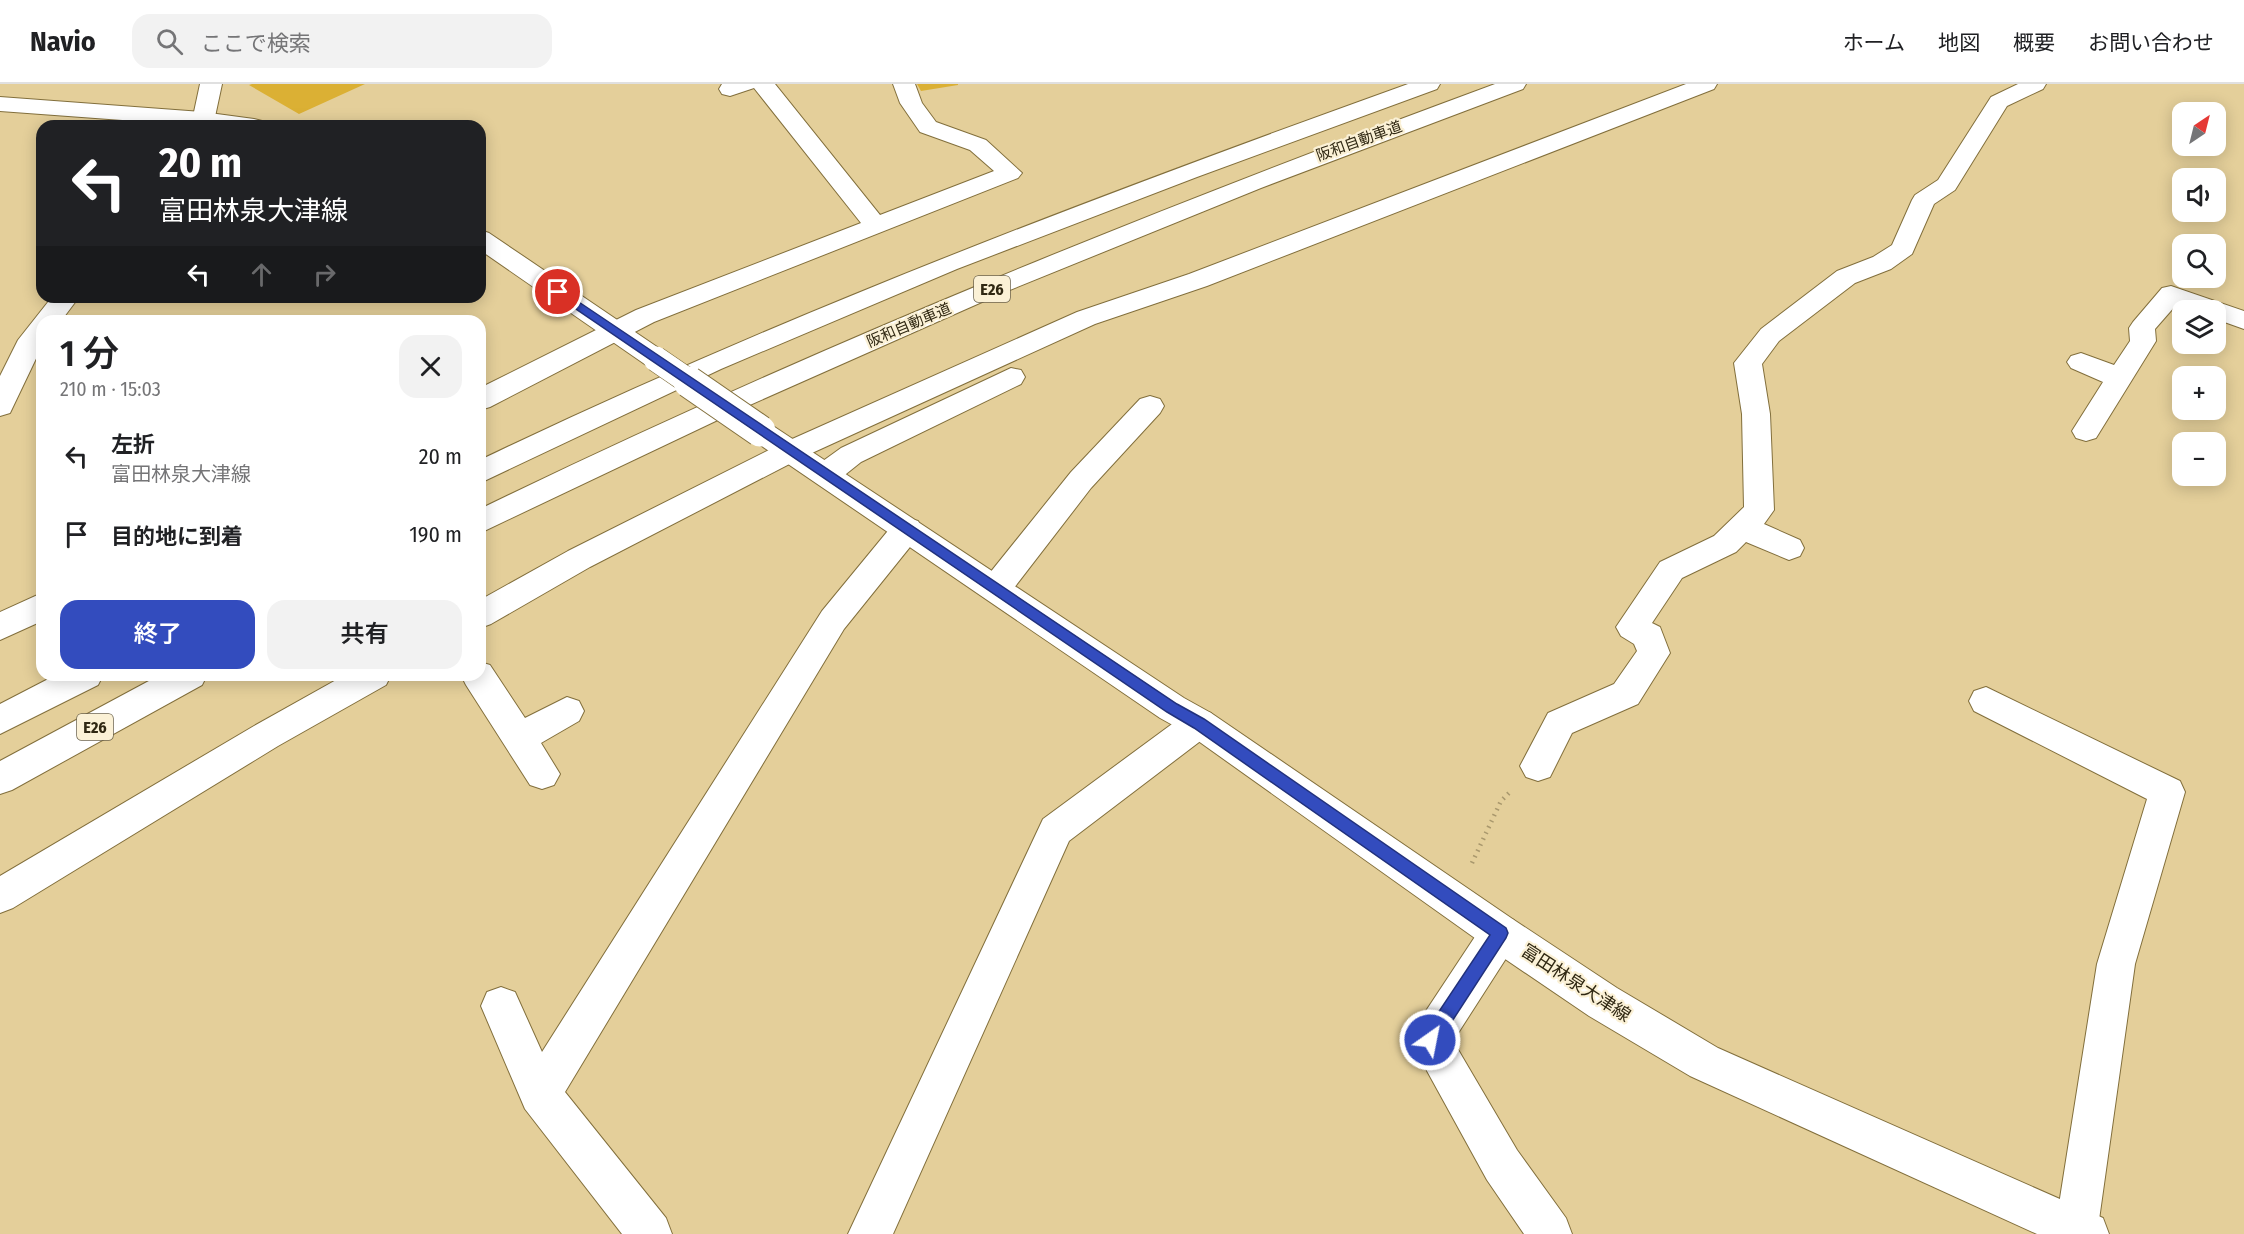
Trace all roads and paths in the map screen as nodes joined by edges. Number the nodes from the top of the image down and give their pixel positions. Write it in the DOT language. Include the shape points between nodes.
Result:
graph roads {
  1 [pos="211,84"];
  2 [pos="764,84"];
  3 [pos="1428,84"];
  4 [pos="1515,84"];
  5 [pos="1706,84"];
  6 [pos="2035,84"];
  7 [pos="907,94"];
  8 [pos="0,105"];
  9 [pos="178,120"];
  10 [pos="202,120"];
  11 [pos="877,227"];
  12 [pos="486,242"];
  13 [pos="61,303"];
  14 [pos="52,315"];
  15 [pos="2244,320"];
  16 [pos="616,332"];
  17 [pos="36,335"];
  18 [pos="2081,362"];
  19 [pos="1011,377"];
  20 [pos="2119,378"];
  21 [pos="486,397"];
  22 [pos="0,406"];
  23 [pos="1150,406"];
  24 [pos="2086,431"];
  25 [pos="791,451"];
  26 [pos="486,469"];
  27 [pos="826,474"];
  28 [pos="486,519"];
  29 [pos="1743,527"];
  30 [pos="907,529"];
  31 [pos="1789,548"];
  32 [pos="996,588"];
  33 [pos="36,609"];
  34 [pos="486,612"];
  35 [pos="0,627"];
  36 [pos="75,681"];
  37 [pos="179,681"];
  38 [pos="363,681"];
  39 [pos="482,681"];
  40 [pos="1986,701"];
  41 [pos="567,711"];
  42 [pos="0,720"];
  43 [pos="1199,723"];
  44 [pos="519,739"];
  45 [pos="1538,766"];
  46 [pos="542,774"];
  47 [pos="0,779"];
  48 [pos="0,896"];
  49 [pos="1451,897"];
  50 [pos="1500,933"];
  51 [pos="501,1006"];
  52 [pos="540,1094"];
  53 [pos="2082,1232"];
  54 [pos="650,1234"];
  55 [pos="870,1234"];
  56 [pos="1550,1234"];
  1 -- 10 [label="main road"];
  2 -- 11 [label="main road"];
  3 -- 26 [label="main road, 阪和自動車道 / E26" via="1029,232 746,349"];
  4 -- 28 [label="main road, 阪和自動車道 / E26" via="1332,151 1046,266 777,381"];
  5 -- 25 [label="main road" via="1198,280 1086,318"];
  6 -- 29 [label="main road" via="1999,102 1947,185 1924,200 1903,249 1882,263 1846,277 1770,335 1748,363 1756,414 1759,510"];
  7 -- 11 [label="main road" via="928,127 978,145 1010,173"];
  8 -- 9 [label="main road"];
  11 -- 16 [label="main road" via="645,316"];
  12 -- 16 [label="main road, 富田林泉大津線"];
  13 -- 14 [label="main road"];
  15 -- 20 [label="main road" via="2171,294 2142,328 2143,341"];
  16 -- 21 [label="main road"];
  16 -- 25 [label="main road, 富田林泉大津線, bridge"];
  17 -- 22 [label="main road"];
  18 -- 20 [label="main road"];
  19 -- 27 [label="main road" via="851,455"];
  20 -- 24 [label="main road"];
  23 -- 32 [label="main road" via="1081,480"];
  25 -- 27 [label="main road, 富田林泉大津線"];
  25 -- 34 [label="main road" via="579,559"];
  27 -- 30 [label="main road, 富田林泉大津線"];
  29 -- 31 [label="main road"];
  29 -- 45 [label="main road" via="1725,544 1671,570 1632,627 1648,636 1654,653 1626,694 1560,723"];
  30 -- 32 [label="main road, 富田林泉大津線"];
  30 -- 52 [label="main road" via="833,620"];
  32 -- 43 [label="main road, 富田林泉大津線"];
  33 -- 35 [label="main road"];
  36 -- 42 [label="main road"];
  37 -- 47 [label="main road, E26"];
  38 -- 48 [label="main road"];
  39 -- 44 [label="main road"];
  40 -- 53 [label="main road" via="2167,792 2116,964"];
  41 -- 44 [label="main road"];
  43 -- 49 [label="main road, 富田林泉大津線"];
  43 -- 55 [label="main road" via="1056,830"];
  44 -- 46 [label="main road"];
  45 -- 49 [label="path" via="1502,801"];
  49 -- 50 [label="main road, 富田林泉大津線"];
  50 -- 53 [label="main road, 富田林泉大津線" via="1603,1002 1704,1062"];
  50 -- 56 [label="main road" via="1430,1040 1502,1165"];
  51 -- 52 [label="main road"];
  52 -- 54 [label="main road"];
}
